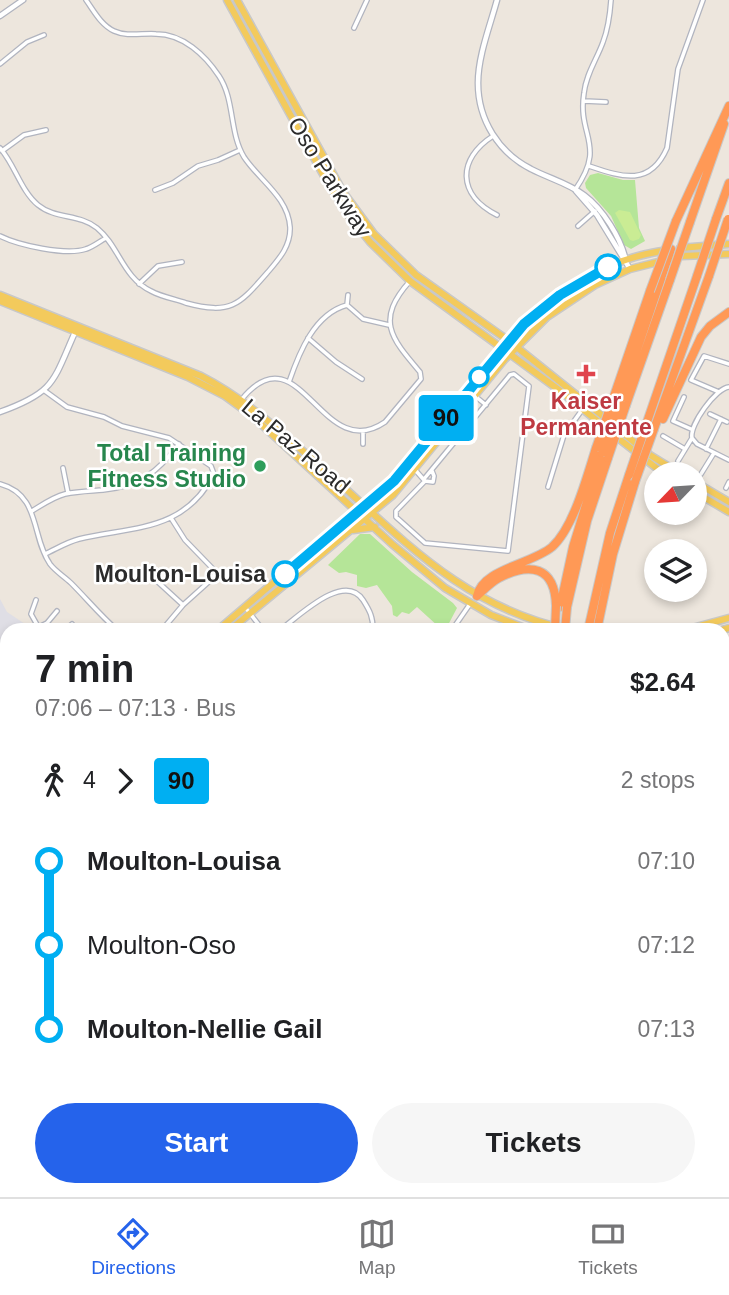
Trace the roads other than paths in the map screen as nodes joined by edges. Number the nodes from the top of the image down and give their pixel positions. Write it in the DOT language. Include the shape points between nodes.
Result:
graph roads {
  1 [pos="23,0"];
  2 [pos="86,0"];
  3 [pos="227,0"];
  4 [pos="237,0"];
  5 [pos="367,0"];
  6 [pos="497,0"];
  7 [pos="611,0"];
  8 [pos="703,0"];
  9 [pos="0,16"];
  10 [pos="355,28"];
  11 [pos="44,35"];
  12 [pos="0,64"];
  13 [pos="583,101"];
  14 [pos="606,102"];
  15 [pos="729,107"];
  16 [pos="46,130"];
  17 [pos="494,136"];
  18 [pos="1,149"];
  19 [pos="240,150"];
  20 [pos="589,166"];
  21 [pos="729,183"];
  22 [pos="575,190"];
  23 [pos="155,191"];
  24 [pos="596,210"];
  25 [pos="497,215"];
  26 [pos="729,218"];
  27 [pos="578,226"];
  28 [pos="0,236"];
  29 [pos="106,238"];
  30 [pos="729,244"];
  31 [pos="670,254"];
  32 [pos="729,254"];
  33 [pos="626,261"];
  34 [pos="182,262"];
  35 [pos="630,269"];
  36 [pos="416,275"];
  37 [pos="410,281"];
  38 [pos="139,284"];
  39 [pos="0,295"];
  40 [pos="348,295"];
  41 [pos="0,301"];
  42 [pos="347,305"];
  43 [pos="729,312"];
  44 [pos="389,325"];
  45 [pos="76,329"];
  46 [pos="308,338"];
  47 [pos="509,341"];
  48 [pos="516,347"];
  49 [pos="502,349"];
  50 [pos="509,354"];
  51 [pos="729,364"];
  52 [pos="362,379"];
  53 [pos="289,382"];
  54 [pos="729,387"];
  55 [pos="45,391"];
  56 [pos="719,392"];
  57 [pos="475,396"];
  58 [pos="684,397"];
  59 [pos="620,400"];
  60 [pos="239,402"];
  61 [pos="486,405"];
  62 [pos="585,406"];
  63 [pos="0,412"];
  64 [pos="710,414"];
  65 [pos="721,419"];
  66 [pos="727,422"];
  67 [pos="691,429"];
  68 [pos="655,430"];
  69 [pos="363,431"];
  70 [pos="692,439"];
  71 [pos="179,444"];
  72 [pos="363,444"];
  73 [pos="685,449"];
  74 [pos="706,449"];
  75 [pos="602,453"];
  76 [pos="714,453"];
  77 [pos="729,460"];
  78 [pos="678,461"];
  79 [pos="647,462"];
  80 [pos="661,462"];
  81 [pos="410,464"];
  82 [pos="707,465"];
  83 [pos="63,468"];
  84 [pos="416,469"];
  85 [pos="432,471"];
  86 [pos="425,478"];
  87 [pos="632,478"];
  88 [pos="729,482"];
  89 [pos="0,484"];
  90 [pos="548,487"];
  91 [pos="726,488"];
  92 [pos="707,489"];
  93 [pos="68,493"];
  94 [pos="707,499"];
  95 [pos="729,502"];
  96 [pos="366,506"];
  97 [pos="32,511"];
  98 [pos="729,512"];
  99 [pos="358,513"];
  100 [pos="373,513"];
  101 [pos="171,518"];
  102 [pos="365,519"];
  103 [pos="402,523"];
  104 [pos="375,527"];
  105 [pos="351,530"];
  106 [pos="394,532"];
  107 [pos="45,554"];
  108 [pos="128,579"];
  109 [pos="477,596"];
  110 [pos="36,600"];
  111 [pos="470,604"];
  112 [pos="183,605"];
  113 [pos="245,607"];
  114 [pos="561,607"];
  115 [pos="57,611"];
  116 [pos="250,614"];
  117 [pos="729,618"];
  118 [pos="37,623"];
  119 [pos="47,623"];
  120 [pos="109,623"];
  121 [pos="168,623"];
  122 [pos="226,623"];
  123 [pos="239,623"];
  124 [pos="258,623"];
  125 [pos="289,623"];
  126 [pos="373,623"];
  127 [pos="457,623"];
  128 [pos="511,623"];
  129 [pos="544,623"];
  130 [pos="557,623"];
  131 [pos="564,623"];
  132 [pos="595,623"];
  133 [pos="711,623"];
  1 -- 9 [label="street"];
  2 -- 19 [label="street" via="115,32 172,36 204,58 224,85"];
  3 -- 37 [label="main road, Oso Parkway" via="340,203 370,242"];
  4 -- 36 [label="main road, Oso Parkway" via="354,208"];
  5 -- 10 [label="street"];
  6 -- 17 [label="street" via="478,82 481,108"];
  7 -- 13 [label="street" via="607,30"];
  8 -- 20 [label="street" via="678,69 664,156 651,170 636,176"];
  11 -- 12 [label="street" via="27,42"];
  13 -- 14 [label="street"];
  13 -- 20 [label="street" via="592,152"];
  15 -- 59 [label="highway, bridge" via="670,280"];
  15 -- 59 [label="highway, bridge" via="676,221 650,291"];
  16 -- 18 [label="street" via="24,135"];
  17 -- 22 [label="street" via="515,160"];
  17 -- 25 [label="street" via="475,150 466,176 474,198"];
  18 -- 29 [label="street" via="39,206 87,221"];
  19 -- 23 [label="street" via="198,166"];
  19 -- 38 [label="street" via="285,207 290,227 280,258 247,295 216,309 157,294"];
  20 -- 22 [label="street"];
  21 -- 68 [label="highway, bridge" via="697,276"];
  22 -- 24 [label="street"];
  24 -- 27 [label="street"];
  24 -- 33 [label="street"];
  26 -- 68 [label="highway, bridge"];
  28 -- 29 [label="street" via="20,244 74,250"];
  29 -- 38 [label="street"];
  30 -- 31 [label="main road"];
  31 -- 32 [label="main road"];
  31 -- 33 [label="main road"];
  31 -- 35 [label="main road"];
  31 -- 59 [label="highway"];
  33 -- 35 [label="street"];
  33 -- 47 [label="main road" via="560,295"];
  34 -- 38 [label="street" via="158,266"];
  35 -- 48 [label="main road" via="570,300"];
  36 -- 37 [label="street"];
  36 -- 47 [label="main road, Oso Parkway"];
  37 -- 44 [label="street" via="393,304"];
  37 -- 49 [label="main road, Oso Parkway"];
  39 -- 45 [label="main road, La Paz Road"];
  40 -- 42 [label="street"];
  41 -- 45 [label="main road, La Paz Road"];
  42 -- 44 [label="street" via="363,319"];
  42 -- 46 [label="street" via="327,317"];
  43 -- 68 [label="highway" via="701,337"];
  44 -- 69 [label="street" via="421,379 385,422"];
  45 -- 55 [label="street"];
  45 -- 60 [label="main road, La Paz Road"];
  46 -- 52 [label="street"];
  46 -- 53 [label="street"];
  47 -- 48 [label="main road, Oso Parkway"];
  47 -- 49 [label="main road"];
  48 -- 50 [label="main road"];
  48 -- 62 [label="main road, Oso Parkway"];
  49 -- 50 [label="main road, Oso Parkway"];
  49 -- 81 [label="main road"];
  50 -- 57 [label="main road"];
  50 -- 62 [label="main road, Oso Parkway"];
  51 -- 56 [label="street" via="704,356 691,380"];
  53 -- 60 [label="street" via="263,382"];
  53 -- 69 [label="street" via="340,427"];
  54 -- 56 [label="street"];
  55 -- 63 [label="street"];
  55 -- 71 [label="street" via="67,407"];
  56 -- 67 [label="street"];
  57 -- 61 [label="street"];
  57 -- 84 [label="main road"];
  58 -- 67 [label="street" via="673,421"];
  59 -- 75 [label="highway, bridge"];
  59 -- 75 [label="highway, bridge"];
  60 -- 96 [label="main road, La Paz Road"];
  60 -- 99 [label="main road, La Paz Road"];
  61 -- 85 [label="street"];
  61 -- 103 [label="street" via="512,374 529,386 508,551 425,543"];
  62 -- 79 [label="main road"];
  62 -- 80 [label="main road"];
  62 -- 90 [label="street" via="564,435"];
  64 -- 65 [label="street"];
  65 -- 66 [label="street"];
  65 -- 74 [label="street"];
  67 -- 70 [label="street"];
  68 -- 73 [label="street"];
  68 -- 87 [label="highway, bridge"];
  68 -- 87 [label="highway, bridge"];
  69 -- 72 [label="street"];
  70 -- 73 [label="street"];
  70 -- 74 [label="street"];
  71 -- 93 [label="street" via="163,466 135,483"];
  71 -- 101 [label="street" via="214,471 198,497"];
  73 -- 78 [label="street"];
  74 -- 76 [label="street"];
  75 -- 109 [label="highway" via="560,538 534,558 489,577"];
  75 -- 114 [label="highway"];
  76 -- 77 [label="street"];
  76 -- 82 [label="street"];
  81 -- 84 [label="street"];
  81 -- 96 [label="main road"];
  83 -- 93 [label="street"];
  84 -- 86 [label="street"];
  84 -- 100 [label="main road"];
  85 -- 86 [label="street"];
  85 -- 86 [label="street" via="433,481"];
  86 -- 103 [label="street" via="395,514"];
  87 -- 132 [label="highway"];
  88 -- 91 [label="street"];
  89 -- 97 [label="street" via="17,493"];
  92 -- 95 [label="main road"];
  93 -- 97 [label="street"];
  94 -- 98 [label="main road"];
  96 -- 99 [label="main road"];
  96 -- 100 [label="main road, La Paz Road"];
  97 -- 107 [label="street"];
  99 -- 102 [label="main road, La Paz Road"];
  99 -- 113 [label="main road"];
  100 -- 102 [label="main road"];
  100 -- 106 [label="main road, La Paz Road"];
  101 -- 107 [label="street" via="78,540"];
  101 -- 112 [label="street" via="216,572"];
  102 -- 104 [label="main road, La Paz Road"];
  102 -- 105 [label="main road"];
  103 -- 106 [label="street"];
  104 -- 105 [label="main road"];
  104 -- 111 [label="main road, La Paz Road" via="424,572"];
  105 -- 116 [label="main road"];
  106 -- 109 [label="main road, La Paz Road"];
  107 -- 120 [label="street"];
  108 -- 112 [label="street" via="147,572"];
  109 -- 111 [label="main road"];
  109 -- 114 [label="highway" via="502,577 534,569 552,583"];
  109 -- 129 [label="main road, La Paz Road"];
  110 -- 118 [label="street" via="32,614"];
  111 -- 127 [label="street"];
  111 -- 128 [label="main road, La Paz Road"];
  112 -- 121 [label="street"];
  113 -- 116 [label="street"];
  113 -- 122 [label="main road"];
  114 -- 130 [label="highway, bridge"];
  114 -- 131 [label="highway, bridge"];
  115 -- 119 [label="street"];
  116 -- 123 [label="main road"];
  116 -- 124 [label="street"];
  117 -- 133 [label="main road"];
  125 -- 126 [label="street" via="338,590 361,597"];
}
